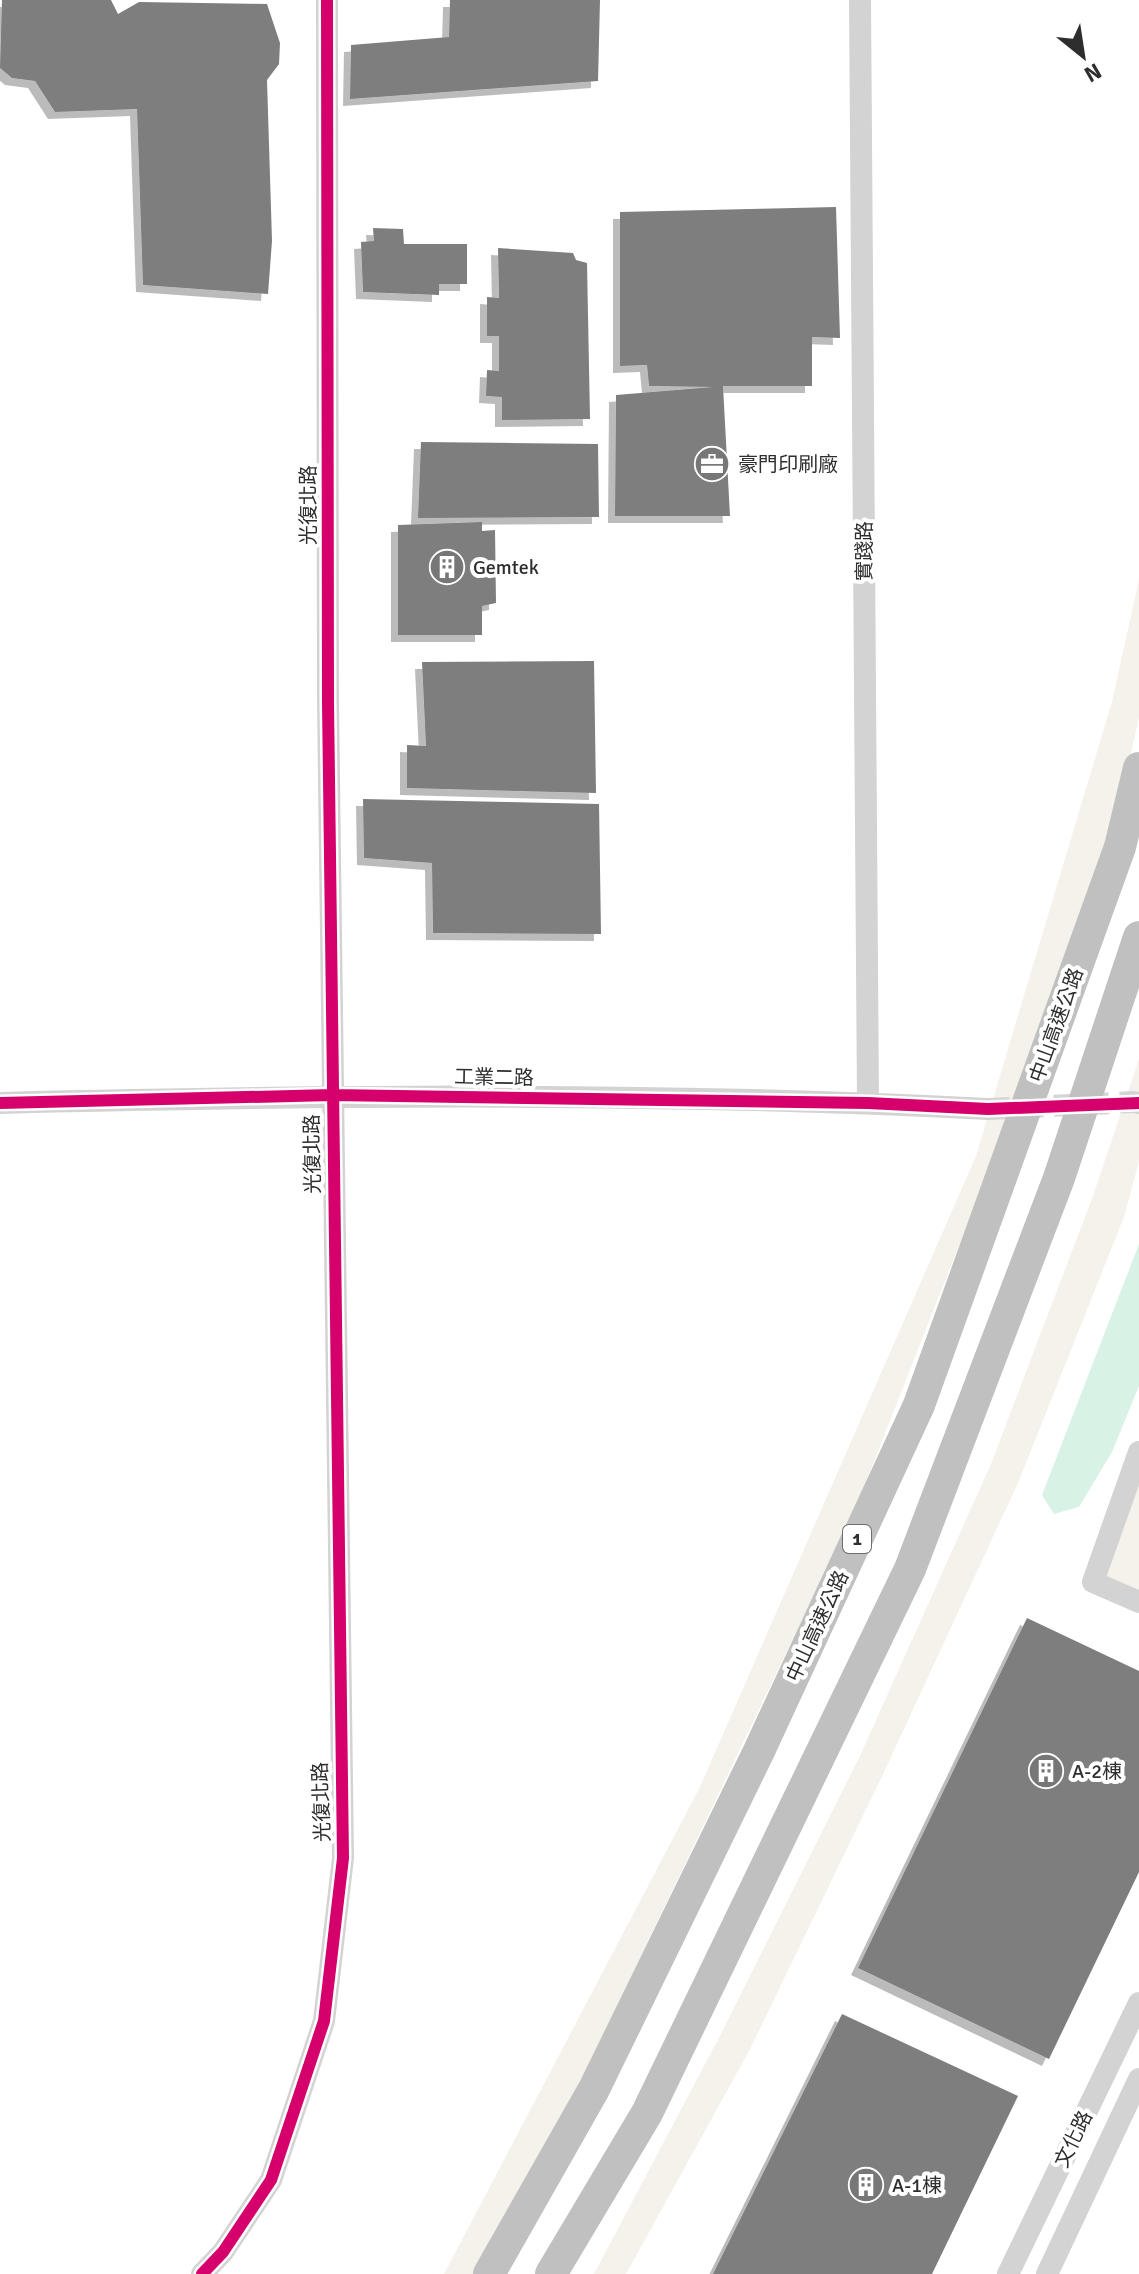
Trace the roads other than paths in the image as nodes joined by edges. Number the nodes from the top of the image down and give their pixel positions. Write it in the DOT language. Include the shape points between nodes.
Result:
graph roads {
  1 [pos="327,0"];
  2 [pos="860,0"];
  3 [pos="1139,768"];
  4 [pos="1139,937"];
  5 [pos="332,1095"];
  6 [pos="0,1103"];
  7 [pos="868,1103"];
  8 [pos="988,1109"];
  9 [pos="1139,1452"];
  10 [pos="1139,1602"];
  11 [pos="1139,2003"];
  12 [pos="1139,2079"];
  13 [pos="202,2274"];
  14 [pos="489,2274"];
  15 [pos="551,2274"];
  16 [pos="1008,2274"];
  17 [pos="1047,2274"];
  1 -- 5 [label="street, 光復北路"];
  2 -- 7 [label="street, 實踐路"];
  3 -- 14 [label="highway, 中山高速公路 / 1" via="1120,847 919,1405 601,2075"];
  4 -- 15 [label="highway" via="1059,1178 910,1569 647,2113"];
  5 -- 6 [label="street, 工業二路"];
  5 -- 7 [label="street, 工業二路"];
  5 -- 13 [label="street, 光復北路" via="343,1858 324,2021 271,2180"];
  7 -- 8 [label="street, 工業二路"];
  9 -- 10 [label="street" via="1093,1582"];
  11 -- 16 [label="street, 文化路"];
  12 -- 17 [label="street"];
}
